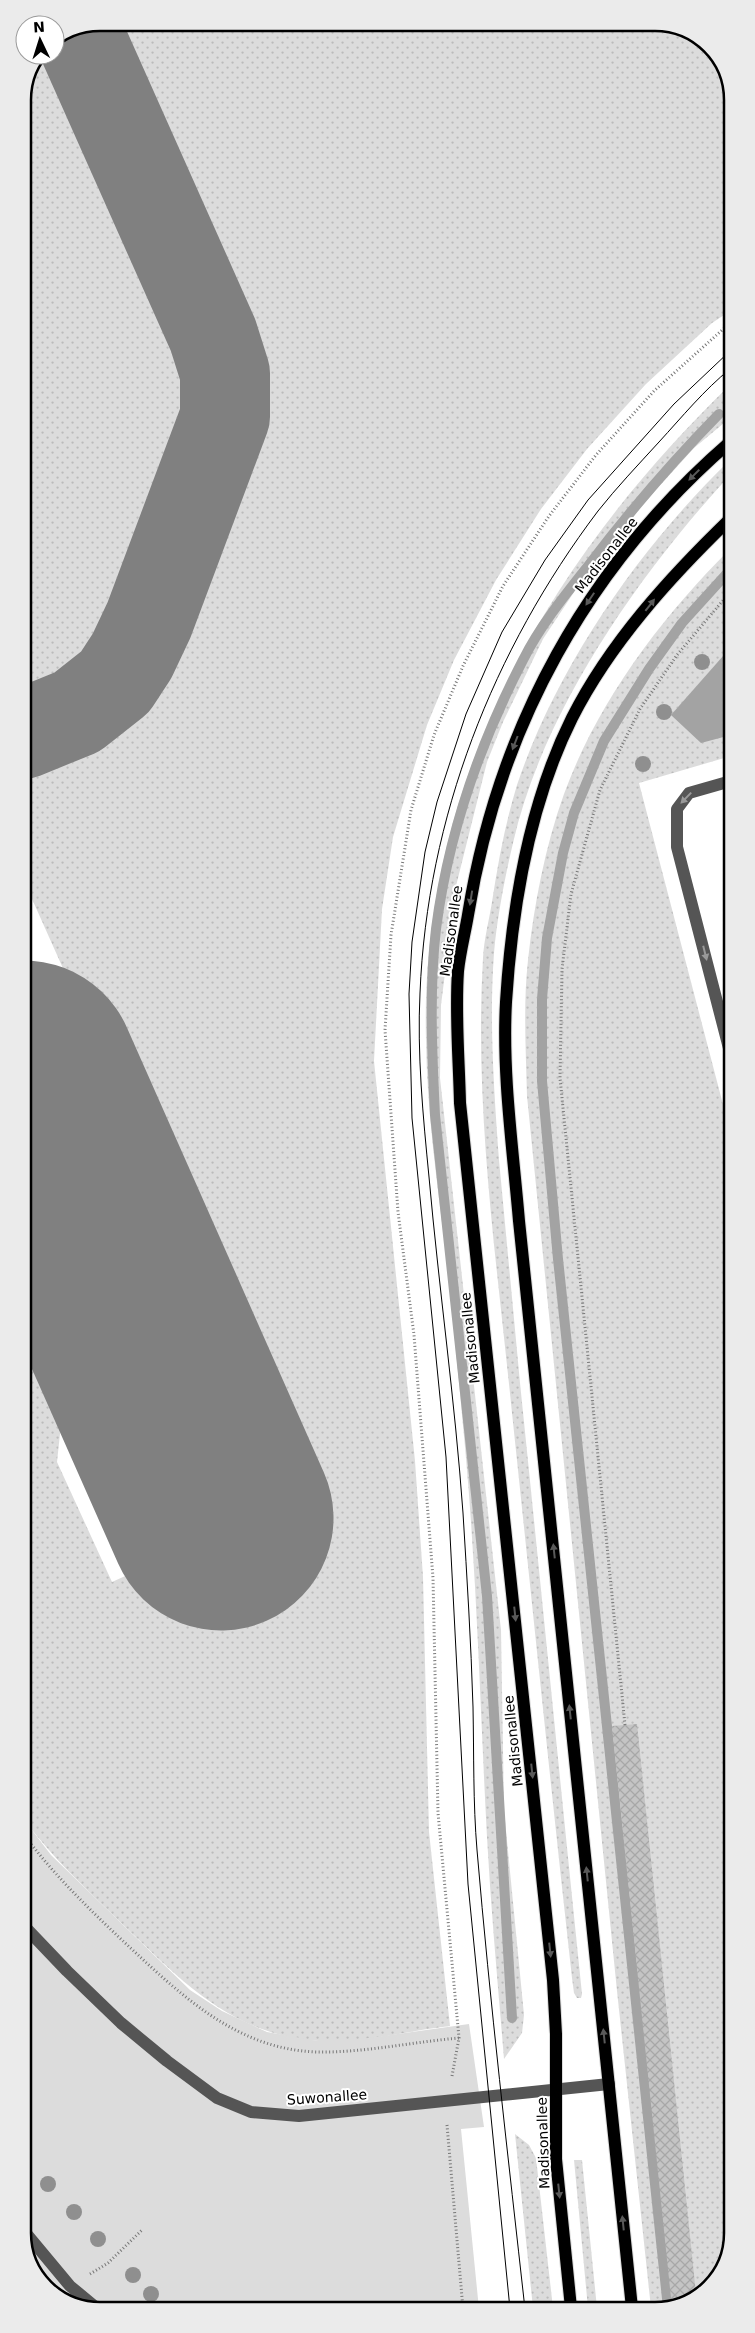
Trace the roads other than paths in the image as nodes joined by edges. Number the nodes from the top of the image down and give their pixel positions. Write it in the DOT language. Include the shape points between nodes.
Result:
graph roads {
  1 [pos="724,447"];
  2 [pos="724,525"];
  3 [pos="724,783"];
  4 [pos="724,1029"];
  5 [pos="31,1933"];
  6 [pos="609,2084"];
  7 [pos="556,2090"];
  8 [pos="32,2240"];
  9 [pos="87,2300"];
  10 [pos="570,2302"];
  11 [pos="631,2302"];
  1 -- 7 [label="main road, Madisonallee, one-way" via="696,472 625,552 566,636 541,682 494,798 476,862 458,970 460,1103 553,1980"];
  6 -- 2 [label="main road, one-way" via="520,1221 508,1093 506,1003 515,911 532,824 572,718 600,672 658,595"];
  3 -- 4 [label="street, one-way" via="689,793 677,809 677,847"];
  5 -- 7 [label="street, Suwonallee" via="97,2001 167,2062 217,2098 251,2112 299,2116"];
  6 -- 7 [label="street, Suwonallee"];
  11 -- 6 [label="main road, one-way"];
  7 -- 10 [label="main road, Madisonallee, one-way" via="556,2159"];
  8 -- 9 [label="street" via="70,2286"];
}
